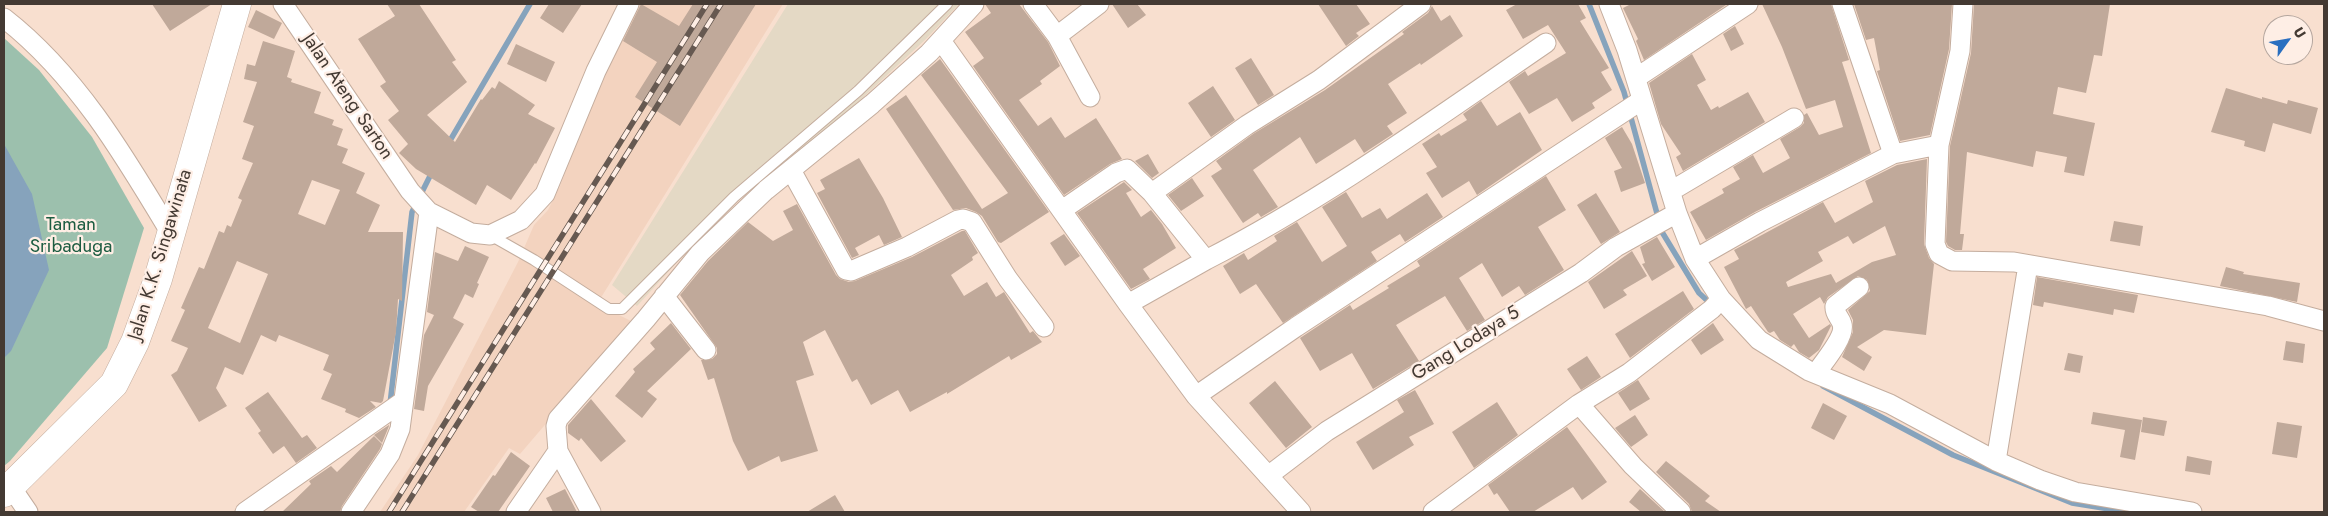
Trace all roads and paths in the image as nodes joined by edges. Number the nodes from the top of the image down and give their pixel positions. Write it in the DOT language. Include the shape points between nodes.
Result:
graph roads {
  1 [pos="237,4"];
  2 [pos="283,4"];
  3 [pos="629,4"];
  4 [pos="947,4"];
  5 [pos="974,4"];
  6 [pos="1033,4"];
  7 [pos="1099,4"];
  8 [pos="1420,4"];
  9 [pos="1609,4"];
  10 [pos="1842,4"];
  11 [pos="1964,4"];
  12 [pos="1740,5"];
  13 [pos="4,18"];
  14 [pos="1057,36"];
  15 [pos="942,42"];
  16 [pos="1546,43"];
  17 [pos="1636,78"];
  18 [pos="1090,97"];
  19 [pos="1633,105"];
  20 [pos="1794,118"];
  21 [pos="1939,145"];
  22 [pos="1893,154"];
  23 [pos="791,170"];
  24 [pos="1671,190"];
  25 [pos="1152,193"];
  26 [pos="426,209"];
  27 [pos="1062,210"];
  28 [pos="1665,219"];
  29 [pos="170,232"];
  30 [pos="490,235"];
  31 [pos="1695,258"];
  32 [pos="1206,260"];
  33 [pos="2028,265"];
  34 [pos="1859,287"];
  35 [pos="664,296"];
  36 [pos="1128,304"];
  37 [pos="1717,304"];
  38 [pos="2324,321"];
  39 [pos="1044,327"];
  40 [pos="706,350"];
  41 [pos="1816,373"];
  42 [pos="1196,396"];
  43 [pos="402,402"];
  44 [pos="1579,404"];
  45 [pos="558,451"];
  46 [pos="1996,461"];
  47 [pos="1268,476"];
  48 [pos="8,490"];
  49 [pos="28,512"];
  50 [pos="246,512"];
  51 [pos="351,512"];
  52 [pos="516,512"];
  53 [pos="591,512"];
  54 [pos="1301,512"];
  55 [pos="1433,512"];
  56 [pos="1681,512"];
  57 [pos="2192,512"];
  1 -- 29 [label="street, Jalan K.K. Singawinata"];
  2 -- 26 [label="street, Jalan Ateng Sarton" via="410,191"];
  3 -- 30 [label="street" via="596,71 545,194 521,220"];
  4 -- 30 [label="lane" via="858,91 734,197 622,309 609,309"];
  5 -- 15 [label="street"];
  6 -- 14 [label="street"];
  7 -- 14 [label="street"];
  8 -- 25 [label="street" via="1319,80 1247,125"];
  9 -- 17 [label="street"];
  10 -- 22 [label="street"];
  11 -- 21 [label="street" via="1960,51"];
  12 -- 17 [label="street"];
  13 -- 29 [label="street" via="48,57 113,138"];
  14 -- 18 [label="street"];
  15 -- 23 [label="street"];
  15 -- 27 [label="street"];
  16 -- 32 [label="street" via="1390,150"];
  17 -- 19 [label="street"];
  19 -- 24 [label="street"];
  19 -- 42 [label="street"];
  20 -- 24 [label="street"];
  21 -- 22 [label="street"];
  21 -- 33 [label="street" via="1935,244 1938,254 1952,260"];
  22 -- 31 [label="street"];
  23 -- 35 [label="street" via="700,253"];
  23 -- 39 [label="street" via="846,270 851,271 885,257 958,220 968,220"];
  24 -- 28 [label="street"];
  25 -- 27 [label="street" via="1127,170 1116,172"];
  25 -- 32 [label="street"];
  26 -- 30 [label="street" via="471,233"];
  26 -- 43 [label="street"];
  27 -- 36 [label="street"];
  28 -- 31 [label="street"];
  28 -- 47 [label="street, Gang Lodaya 5" via="1616,246 1581,273 1328,431"];
  29 -- 48 [label="street, Jalan K.K. Singawinata" via="158,278 135,342 114,384"];
  31 -- 37 [label="street"];
  32 -- 36 [label="street"];
  33 -- 38 [label="street" via="2268,306"];
  33 -- 46 [label="street"];
  34 -- 41 [label="street" via="1835,306 1842,333"];
  35 -- 40 [label="street"];
  35 -- 45 [label="street" via="558,419"];
  36 -- 42 [label="street"];
  37 -- 41 [label="street" via="1759,340 1796,365"];
  37 -- 44 [label="street" via="1629,373"];
  41 -- 46 [label="street" via="1890,404"];
  42 -- 47 [label="street"];
  43 -- 50 [label="street"];
  43 -- 51 [label="street" via="400,429 390,454"];
  44 -- 55 [label="street"];
  44 -- 56 [label="street" via="1633,466"];
  45 -- 52 [label="street"];
  45 -- 53 [label="street"];
  46 -- 57 [label="street" via="2075,492"];
  47 -- 54 [label="street"];
  48 -- 49 [label="street"];
}
